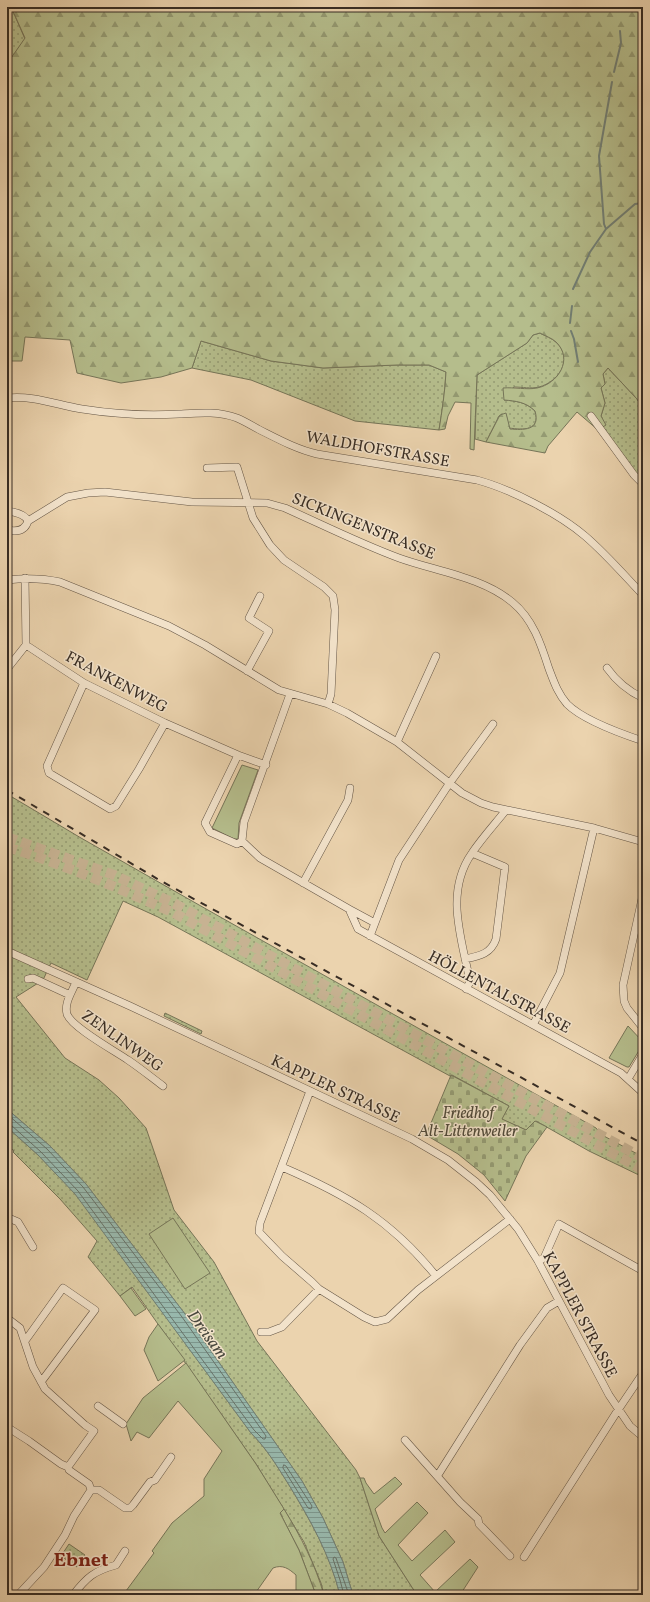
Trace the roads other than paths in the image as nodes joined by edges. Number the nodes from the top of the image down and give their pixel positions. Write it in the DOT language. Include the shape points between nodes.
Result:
graph roads {
  1 [pos="7,398"];
  2 [pos="591,416"];
  3 [pos="207,468"];
  4 [pos="643,484"];
  5 [pos="248,502"];
  6 [pos="7,511"];
  7 [pos="28,521"];
  8 [pos="7,530"];
  9 [pos="25,578"];
  10 [pos="7,580"];
  11 [pos="643,594"];
  12 [pos="260,596"];
  13 [pos="26,645"];
  14 [pos="436,656"];
  15 [pos="607,668"];
  16 [pos="7,669"];
  17 [pos="247,671"];
  18 [pos="84,683"];
  19 [pos="290,694"];
  20 [pos="643,698"];
  21 [pos="328,704"];
  22 [pos="165,723"];
  23 [pos="493,724"];
  24 [pos="643,741"];
  25 [pos="397,742"];
  26 [pos="238,755"];
  27 [pos="266,765"];
  28 [pos="449,784"];
  29 [pos="350,788"];
  30 [pos="506,810"];
  31 [pos="594,828"];
  32 [pos="240,842"];
  33 [pos="643,842"];
  34 [pos="472,853"];
  35 [pos="303,883"];
  36 [pos="643,894"];
  37 [pos="349,909"];
  38 [pos="375,923"];
  39 [pos="370,936"];
  40 [pos="7,951"];
  41 [pos="465,959"];
  42 [pos="28,979"];
  43 [pos="76,982"];
  44 [pos="466,989"];
  45 [pos="70,995"];
  46 [pos="533,1025"];
  47 [pos="643,1028"];
  48 [pos="643,1054"];
  49 [pos="628,1079"];
  50 [pos="163,1086"];
  51 [pos="310,1091"];
  52 [pos="643,1093"];
  53 [pos="282,1167"];
  54 [pos="510,1219"];
  55 [pos="7,1223"];
  56 [pos="33,1247"];
  57 [pos="538,1261"];
  58 [pos="643,1271"];
  59 [pos="436,1276"];
  60 [pos="318,1290"];
  61 [pos="559,1301"];
  62 [pos="7,1318"];
  63 [pos="261,1332"];
  64 [pos="25,1341"];
  65 [pos="643,1373"];
  66 [pos="41,1382"];
  67 [pos="98,1406"];
  68 [pos="618,1410"];
  69 [pos="123,1424"];
  70 [pos="7,1427"];
  71 [pos="643,1437"];
  72 [pos="405,1440"];
  73 [pos="171,1457"];
  74 [pos="68,1467"];
  75 [pos="438,1475"];
  76 [pos="91,1490"];
  77 [pos="125,1551"];
  78 [pos="510,1556"];
  79 [pos="524,1557"];
  80 [pos="18,1595"];
  81 [pos="74,1595"];
  1 -- 11 [label="street, WALDHOFSTRASSE" via="31,398 81,409 115,413 222,414 237,418 301,450 495,485 566,522 599,549"];
  2 -- 4 [label="street"];
  3 -- 5 [label="street" via="237,467"];
  5 -- 7 [label="street, SICKINGENSTRASSE" via="192,502 105,492 88,493 67,497"];
  5 -- 21 [label="street" via="253,518 270,545 284,560 333,596 335,610 331,694"];
  5 -- 24 [label="street, SICKINGENSTRASSE" via="267,503 285,508 399,558 472,581 511,601 526,616 538,636 556,688 567,704 601,725"];
  6 -- 7 [label="street" via="21,514"];
  7 -- 8 [label="street, SICKINGENSTRASSE" via="25,528"];
  9 -- 10 [label="street"];
  9 -- 13 [label="street"];
  9 -- 17 [label="street" via="45,578 60,582 141,614 169,626"];
  12 -- 17 [label="street" via="248,618 269,631"];
  13 -- 16 [label="street"];
  13 -- 18 [label="street, FRANKENWEG"];
  14 -- 25 [label="street"];
  15 -- 20 [label="street" via="616,680"];
  17 -- 19 [label="street" via="272,687"];
  18 -- 22 [label="street, FRANKENWEG"];
  18 -- 22 [label="street" via="47,766 50,773 110,809 116,806"];
  19 -- 21 [label="street"];
  19 -- 27 [label="street"];
  21 -- 25 [label="street"];
  22 -- 26 [label="street, FRANKENWEG"];
  23 -- 28 [label="street"];
  25 -- 28 [label="street"];
  26 -- 27 [label="street, FRANKENWEG"];
  26 -- 32 [label="street" via="205,823 210,832"];
  27 -- 32 [label="street" via="244,822"];
  28 -- 30 [label="street" via="481,803"];
  28 -- 38 [label="street" via="399,860"];
  29 -- 35 [label="street" via="348,800"];
  30 -- 31 [label="street"];
  30 -- 34 [label="street"];
  31 -- 33 [label="street"];
  31 -- 46 [label="street" via="560,973"];
  32 -- 35 [label="street" via="260,858"];
  34 -- 41 [label="street" via="460,878 456,900"];
  34 -- 41 [label="street" via="505,867 493,947 488,952"];
  35 -- 37 [label="street"];
  36 -- 47 [label="street" via="623,985 626,1008"];
  37 -- 38 [label="street"];
  37 -- 39 [label="street, HÖLLENTALSTRASSE" via="358,929"];
  38 -- 39 [label="street"];
  39 -- 44 [label="street, HÖLLENTALSTRASSE"];
  40 -- 43 [label="street, KAPPLER STRASSE"];
  41 -- 44 [label="street" via="470,982"];
  42 -- 45 [label="street, ZENLINWEG" via="33,978"];
  43 -- 45 [label="street, ZENLINWEG"];
  43 -- 51 [label="street, KAPPLER STRASSE"];
  44 -- 46 [label="street, HÖLLENTALSTRASSE"];
  45 -- 50 [label="street, ZENLINWEG" via="66,1003 66,1012 74,1024"];
  46 -- 49 [label="street, HÖLLENTALSTRASSE"];
  48 -- 49 [label="street"];
  49 -- 52 [label="street, HÖLLENTALSTRASSE"];
  51 -- 53 [label="street"];
  51 -- 54 [label="street, KAPPLER STRASSE" via="433,1150 476,1182"];
  53 -- 59 [label="street" via="328,1187 377,1217 418,1254"];
  53 -- 60 [label="street" via="260,1223 259,1232"];
  54 -- 57 [label="street, KAPPLER STRASSE"];
  54 -- 59 [label="street"];
  55 -- 56 [label="street" via="10,1219 18,1222"];
  57 -- 58 [label="street" via="544,1258 560,1224"];
  57 -- 61 [label="street, KAPPLER STRASSE"];
  59 -- 60 [label="street" via="387,1319 375,1322"];
  60 -- 63 [label="street" via="282,1327"];
  61 -- 68 [label="street, KAPPLER STRASSE"];
  61 -- 75 [label="street" via="547,1308 520,1345"];
  62 -- 64 [label="street" via="20,1328"];
  64 -- 66 [label="street"];
  64 -- 66 [label="street" via="63,1288 95,1310"];
  65 -- 68 [label="street"];
  66 -- 74 [label="street" via="50,1394 94,1431"];
  67 -- 69 [label="street"];
  68 -- 71 [label="street, KAPPLER STRASSE" via="630,1426"];
  68 -- 79 [label="street"];
  70 -- 74 [label="street"];
  72 -- 75 [label="street"];
  73 -- 76 [label="street" via="130,1508 125,1508 99,1490"];
  74 -- 76 [label="street" via="89,1484"];
  75 -- 78 [label="street"];
  76 -- 80 [label="street" via="44,1567"];
  77 -- 81 [label="street" via="116,1565 100,1569 89,1576"];
}
